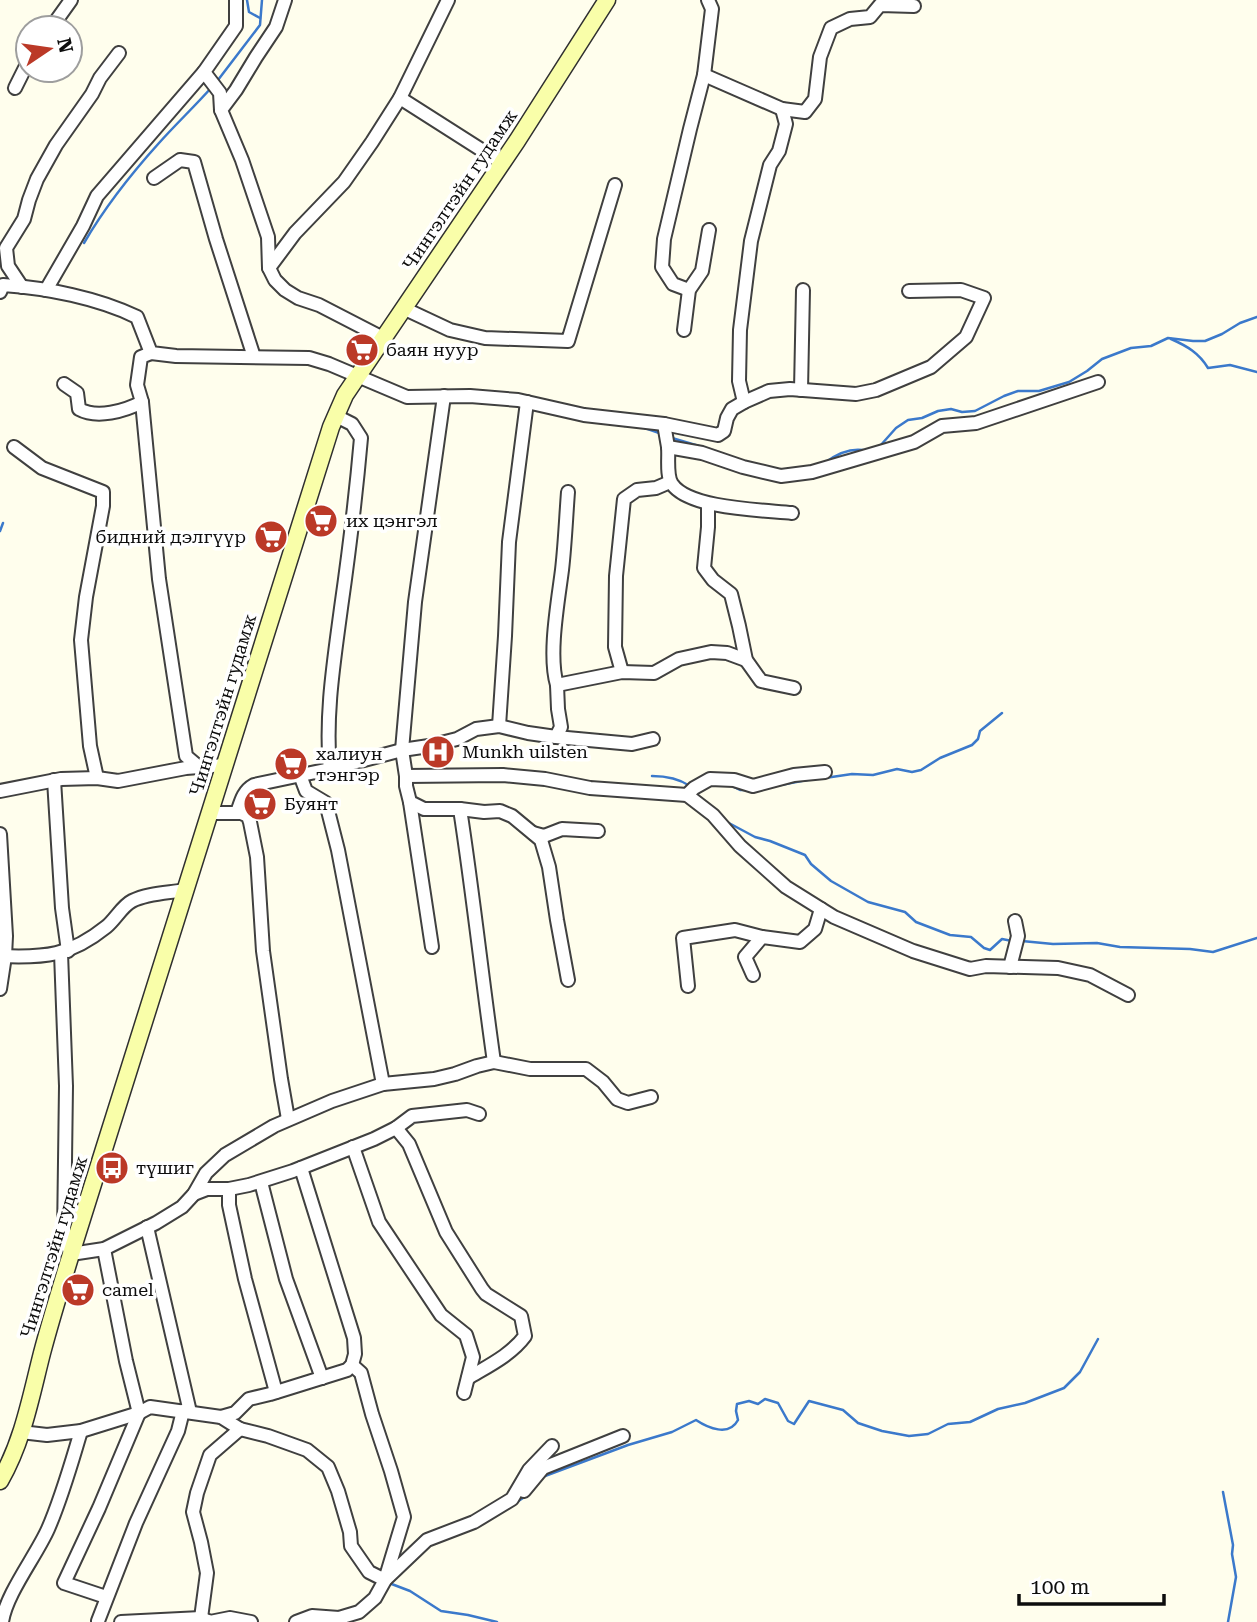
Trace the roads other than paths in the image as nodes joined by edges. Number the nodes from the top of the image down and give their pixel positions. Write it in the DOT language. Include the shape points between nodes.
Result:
graph roads {
  1 [pos="236,0"];
  2 [pos="285,0"];
  3 [pos="448,0"];
  4 [pos="607,0"];
  5 [pos="708,0"];
  6 [pos="914,6"];
  7 [pos="119,53"];
  8 [pos="204,72"];
  9 [pos="704,75"];
  10 [pos="17,84"];
  11 [pos="15,88"];
  12 [pos="400,98"];
  13 [pos="782,109"];
  14 [pos="221,110"];
  15 [pos="502,163"];
  16 [pos="154,178"];
  17 [pos="615,185"];
  18 [pos="709,230"];
  19 [pos="269,268"];
  20 [pos="22,287"];
  21 [pos="1,288"];
  22 [pos="803,289"];
  23 [pos="46,290"];
  24 [pos="689,290"];
  25 [pos="909,292"];
  26 [pos="403,308"];
  27 [pos="684,330"];
  28 [pos="383,338"];
  29 [pos="151,353"];
  30 [pos="254,357"];
  31 [pos="357,376"];
  32 [pos="1098,382"];
  33 [pos="65,384"];
  34 [pos="801,390"];
  35 [pos="444,396"];
  36 [pos="744,401"];
  37 [pos="142,402"];
  38 [pos="527,402"];
  39 [pos="335,416"];
  40 [pos="664,424"];
  41 [pos="14,447"];
  42 [pos="668,447"];
  43 [pos="670,482"];
  44 [pos="568,492"];
  45 [pos="708,504"];
  46 [pos="792,513"];
  47 [pos="746,660"];
  48 [pos="622,672"];
  49 [pos="557,685"];
  50 [pos="794,688"];
  51 [pos="499,726"];
  52 [pos="556,737"];
  53 [pos="653,739"];
  54 [pos="402,750"];
  55 [pos="225,765"];
  56 [pos="199,767"];
  57 [pos="330,769"];
  58 [pos="825,772"];
  59 [pos="300,775"];
  60 [pos="406,776"];
  61 [pos="97,778"];
  62 [pos="54,780"];
  63 [pos="0,791"];
  64 [pos="687,795"];
  65 [pos="410,802"];
  66 [pos="460,809"];
  67 [pos="210,813"];
  68 [pos="237,813"];
  69 [pos="598,831"];
  70 [pos="533,833"];
  71 [pos="0,834"];
  72 [pos="185,890"];
  73 [pos="821,909"];
  74 [pos="1014,921"];
  75 [pos="762,937"];
  76 [pos="432,947"];
  77 [pos="64,952"];
  78 [pos="2,956"];
  79 [pos="1010,967"];
  80 [pos="752,975"];
  81 [pos="568,979"];
  82 [pos="688,986"];
  83 [pos="0,989"];
  84 [pos="1128,995"];
  85 [pos="494,1062"];
  86 [pos="383,1084"];
  87 [pos="651,1097"];
  88 [pos="479,1114"];
  89 [pos="288,1119"];
  90 [pos="396,1128"];
  91 [pos="353,1147"];
  92 [pos="301,1168"];
  93 [pos="261,1182"];
  94 [pos="229,1189"];
  95 [pos="194,1194"];
  96 [pos="146,1227"];
  97 [pos="104,1249"];
  98 [pos="71,1254"];
  99 [pos="352,1365"];
  100 [pos="322,1378"];
  101 [pos="468,1378"];
  102 [pos="276,1392"];
  103 [pos="464,1393"];
  104 [pos="187,1412"];
  105 [pos="139,1413"];
  106 [pos="221,1417"];
  107 [pos="240,1429"];
  108 [pos="81,1431"];
  109 [pos="21,1432"];
  110 [pos="623,1436"];
  111 [pos="552,1446"];
  112 [pos="0,1480"];
  113 [pos="512,1499"];
  114 [pos="385,1580"];
  115 [pos="106,1597"];
  116 [pos="201,1618"];
  117 [pos="96,1621"];
  118 [pos="2,1622"];
  119 [pos="121,1622"];
  120 [pos="251,1622"];
  121 [pos="296,1622"];
  1 -- 8 [label="street" via="236,26"];
  2 -- 14 [label="street" via="276,27"];
  3 -- 12 [label="street"];
  4 -- 15 [label="main road, Чингэлтэйн гудамж"];
  5 -- 9 [label="street" via="712,9"];
  6 -- 13 [label="street" via="880,5 870,17 850,19 831,28 820,57 815,99 805,112"];
  7 -- 20 [label="street" via="56,145 37,179 24,219 6,248 8,266"];
  8 -- 14 [label="street" via="220,93"];
  8 -- 23 [label="street" via="97,196"];
  9 -- 13 [label="street"];
  9 -- 24 [label="street" via="664,239 662,267 673,284"];
  10 -- 11 [label="street"];
  12 -- 15 [label="street"];
  12 -- 19 [label="street" via="344,182"];
  13 -- 36 [label="street" via="786,124 770,165 751,241 740,330 739,381"];
  14 -- 19 [label="street" via="268,237"];
  15 -- 26 [label="main road, Чингэлтэйн гудамж"];
  16 -- 30 [label="street" via="180,160 194,162"];
  17 -- 26 [label="street" via="568,341 485,338 450,330"];
  18 -- 24 [label="street" via="702,271"];
  19 -- 28 [label="street" via="275,280 298,298"];
  20 -- 21 [label="street"];
  20 -- 23 [label="street"];
  22 -- 34 [label="street"];
  23 -- 29 [label="street" via="137,317"];
  24 -- 27 [label="street"];
  25 -- 34 [label="street" via="961,290 984,298 967,337 931,367 856,394"];
  26 -- 28 [label="main road, Чингэлтэйн гудамж"];
  28 -- 31 [label="main road, Чингэлтэйн гудамж"];
  29 -- 30 [label="street"];
  29 -- 37 [label="street" via="141,357 137,385"];
  30 -- 31 [label="street" via="309,358"];
  31 -- 35 [label="street" via="407,397"];
  31 -- 39 [label="main road, Чингэлтэйн гудамж"];
  32 -- 42 [label="street" via="976,423 942,426 914,442 812,472 781,475"];
  33 -- 37 [label="street" via="77,393 79,409 87,413 129,409"];
  34 -- 36 [label="street" via="769,391"];
  35 -- 38 [label="street"];
  35 -- 54 [label="street" via="415,602"];
  36 -- 40 [label="street" via="732,409 718,435"];
  37 -- 56 [label="street" via="159,579 186,756"];
  38 -- 40 [label="street" via="584,415"];
  38 -- 51 [label="street" via="509,542"];
  39 -- 55 [label="main road, Чингэлтэйн гудамж"];
  39 -- 57 [label="street" via="352,424 361,438 333,666"];
  40 -- 42 [label="street"];
  41 -- 61 [label="street" via="42,468 103,492 81,640"];
  42 -- 43 [label="street"];
  43 -- 45 [label="street" via="679,492"];
  43 -- 48 [label="street" via="637,490 624,499 615,647"];
  44 -- 49 [label="street" via="556,619 553,672"];
  45 -- 46 [label="street"];
  45 -- 47 [label="street" via="704,568 731,594"];
  47 -- 48 [label="street" via="711,652 679,659 654,673"];
  47 -- 50 [label="street" via="761,681"];
  48 -- 49 [label="street"];
  49 -- 52 [label="street" via="561,727"];
  51 -- 52 [label="street"];
  51 -- 54 [label="street"];
  52 -- 53 [label="street" via="632,744"];
  54 -- 57 [label="street"];
  54 -- 60 [label="street"];
  55 -- 56 [label="street"];
  55 -- 67 [label="main road, Чингэлтэйн гудамж"];
  56 -- 61 [label="street" via="118,781"];
  57 -- 59 [label="street"];
  58 -- 64 [label="street" via="753,786 710,779"];
  59 -- 68 [label="street" via="254,785 242,797"];
  59 -- 86 [label="street" via="306,791 326,803 329,813"];
  60 -- 64 [label="street" via="503,775 590,788"];
  60 -- 65 [label="street"];
  61 -- 62 [label="street"];
  62 -- 63 [label="street"];
  62 -- 77 [label="street"];
  64 -- 73 [label="street" via="786,887"];
  65 -- 66 [label="street" via="424,809"];
  65 -- 76 [label="street"];
  66 -- 70 [label="street" via="500,811"];
  66 -- 85 [label="street"];
  67 -- 68 [label="street"];
  67 -- 72 [label="main road, Чингэлтэйн гудамж"];
  68 -- 89 [label="street" via="248,816 257,857 262,951"];
  69 -- 70 [label="street"];
  70 -- 81 [label="street" via="541,841 549,867"];
  71 -- 78 [label="street" via="6,936"];
  72 -- 77 [label="street" via="131,901 106,927"];
  72 -- 98 [label="main road, Чингэлтэйн гудамж"];
  73 -- 75 [label="street" via="815,929 800,942"];
  73 -- 79 [label="street" via="914,951 970,969"];
  74 -- 79 [label="street" via="1018,936"];
  75 -- 80 [label="street" via="745,957"];
  75 -- 82 [label="street" via="735,930 683,938"];
  77 -- 78 [label="street"];
  77 -- 98 [label="street" via="64,1236"];
  78 -- 83 [label="street"];
  79 -- 84 [label="street" via="1058,968 1090,975"];
  85 -- 86 [label="street" via="434,1079"];
  85 -- 87 [label="street" via="530,1069 586,1069 617,1099 628,1103"];
  86 -- 89 [label="street"];
  88 -- 90 [label="street" via="467,1110 412,1116"];
  89 -- 95 [label="street" via="225,1155 206,1173"];
  90 -- 91 [label="street"];
  90 -- 101 [label="street" via="410,1144 446,1232 485,1294 521,1316 525,1336 518,1345"];
  91 -- 92 [label="street"];
  91 -- 101 [label="street" via="379,1222 441,1315 466,1335 473,1357"];
  92 -- 93 [label="street"];
  92 -- 99 [label="street" via="354,1338"];
  93 -- 94 [label="street"];
  93 -- 100 [label="street" via="286,1279"];
  94 -- 95 [label="street"];
  94 -- 102 [label="street" via="245,1279"];
  95 -- 96 [label="street" via="182,1207"];
  96 -- 97 [label="street"];
  96 -- 104 [label="street"];
  97 -- 98 [label="street"];
  97 -- 105 [label="street"];
  98 -- 109 [label="main road, Чингэлтэйн гудамж"];
  99 -- 100 [label="street"];
  99 -- 114 [label="street" via="361,1373 404,1517"];
  100 -- 102 [label="street"];
  101 -- 103 [label="street"];
  102 -- 106 [label="street" via="249,1399 235,1413"];
  104 -- 105 [label="street" via="150,1407"];
  104 -- 106 [label="street"];
  104 -- 115 [label="street"];
  105 -- 108 [label="street"];
  105 -- 115 [label="street" via="64,1583"];
  106 -- 107 [label="street"];
  107 -- 114 [label="street" via="307,1450 328,1467 351,1546 369,1572"];
  107 -- 116 [label="street" via="210,1455 193,1512 207,1573"];
  108 -- 109 [label="street"];
  108 -- 118 [label="street" via="48,1529"];
  109 -- 112 [label="main road, Чингэлтэйн гудамж"];
  110 -- 113 [label="street" via="544,1468"];
  111 -- 113 [label="street" via="529,1470"];
  113 -- 114 [label="street" via="474,1522 427,1540"];
  114 -- 121 [label="street" via="375,1598 359,1612"];
  115 -- 117 [label="street"];
  116 -- 119 [label="street"];
  116 -- 120 [label="street"];
  117 -- 119 [label="street"];
}
